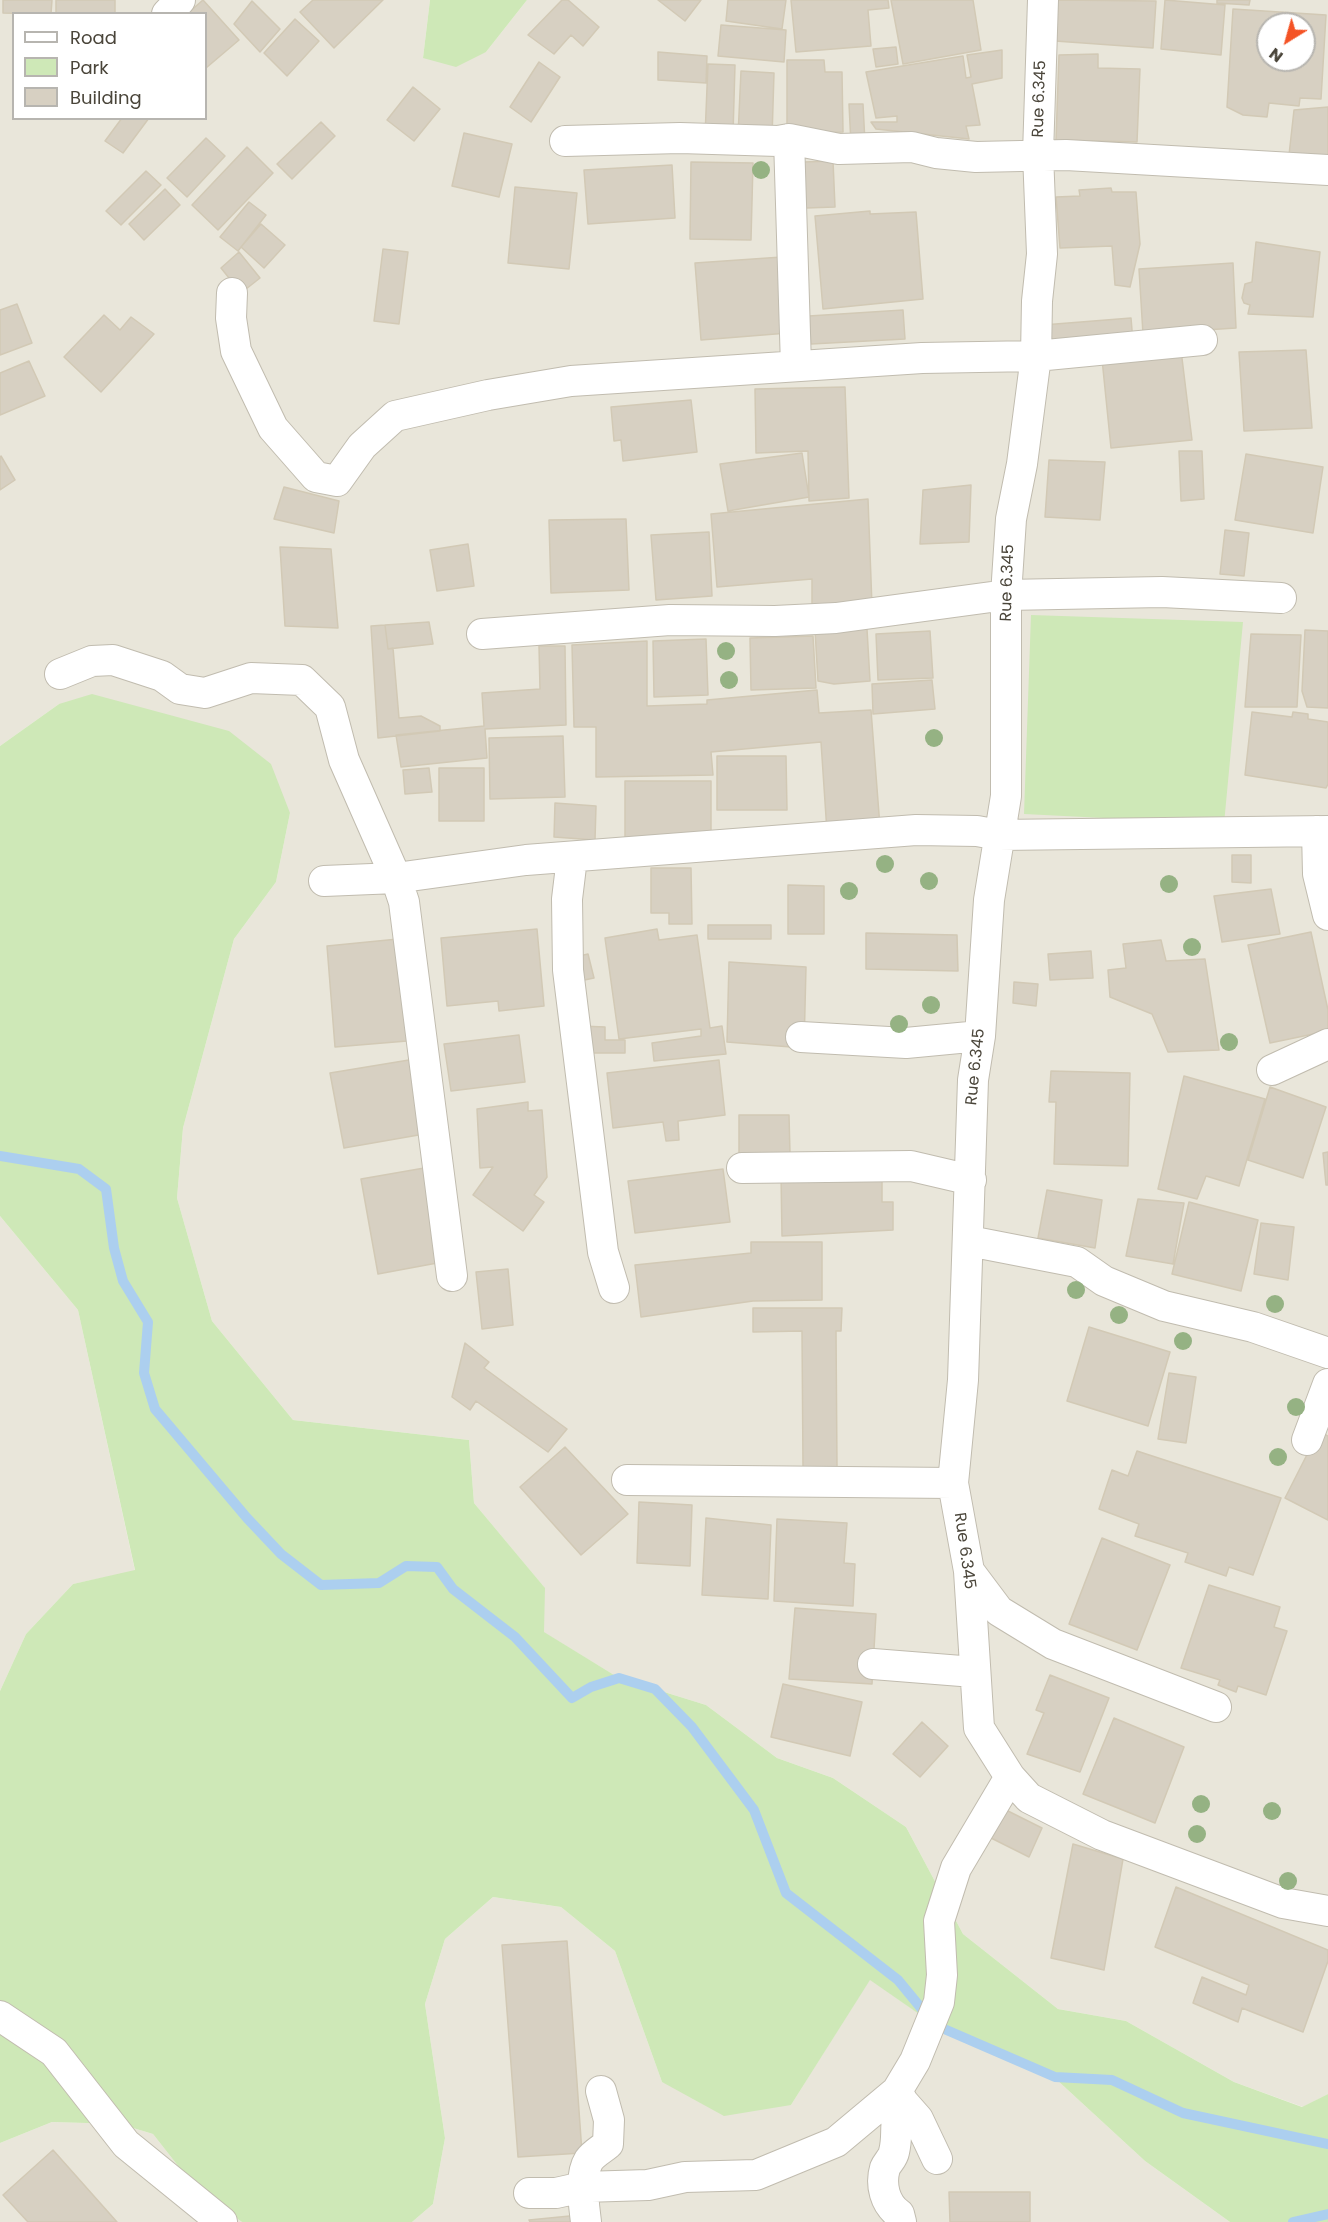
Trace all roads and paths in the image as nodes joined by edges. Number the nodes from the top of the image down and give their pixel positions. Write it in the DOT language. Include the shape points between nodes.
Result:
graph roads {
  1 [pos="180,0"];
  2 [pos="1043,0"];
  3 [pos="169,12"];
  4 [pos="789,139"];
  5 [pos="565,141"];
  6 [pos="1038,154"];
  7 [pos="1328,170"];
  8 [pos="232,293"];
  9 [pos="1202,340"];
  10 [pos="1036,356"];
  11 [pos="796,366"];
  12 [pos="1006,595"];
  13 [pos="1281,598"];
  14 [pos="482,634"];
  15 [pos="60,674"];
  16 [pos="1323,831"];
  17 [pos="999,835"];
  18 [pos="572,858"];
  19 [pos="400,890"];
  20 [pos="1328,915"];
  21 [pos="980,1036"];
  22 [pos="801,1037"];
  23 [pos="1328,1044"];
  24 [pos="1272,1070"];
  25 [pos="742,1168"];
  26 [pos="971,1180"];
  27 [pos="969,1241"];
  28 [pos="452,1276"];
  29 [pos="614,1288"];
  30 [pos="1328,1353"];
  31 [pos="1328,1383"];
  32 [pos="1307,1440"];
  33 [pos="627,1480"];
  34 [pos="953,1483"];
  35 [pos="969,1571"];
  36 [pos="873,1664"];
  37 [pos="974,1672"];
  38 [pos="1216,1707"];
  39 [pos="1010,1777"];
  40 [pos="1328,1911"];
  41 [pos="0,2016"];
  42 [pos="601,2091"];
  43 [pos="900,2097"];
  44 [pos="938,2159"];
  45 [pos="583,2187"];
  46 [pos="529,2193"];
  47 [pos="222,2222"];
  48 [pos="586,2222"];
  49 [pos="901,2222"];
  1 -- 3 [label="street"];
  2 -- 6 [label="street, Rue 6.345"];
  4 -- 5 [label="street"];
  4 -- 6 [label="street" via="839,149 912,147 976,157"];
  4 -- 11 [label="street"];
  6 -- 7 [label="street"];
  6 -- 10 [label="street, Rue 6.345" via="1042,254"];
  8 -- 11 [label="street" via="236,351 273,428 316,477 337,481 362,446 394,416 571,381"];
  9 -- 10 [label="street"];
  10 -- 11 [label="street"];
  10 -- 12 [label="street, Rue 6.345" via="1011,519"];
  12 -- 13 [label="street" via="1162,592"];
  12 -- 14 [label="street" via="836,618 670,620"];
  12 -- 17 [label="street, Rue 6.345" via="1006,796"];
  15 -- 19 [label="street" via="92,661 113,660 162,676 180,689 205,693 251,678 302,680 330,707 344,760"];
  16 -- 17 [label="street"];
  16 -- 20 [label="street" via="1318,874"];
  17 -- 18 [label="street" via="916,831"];
  17 -- 21 [label="street, Rue 6.345" via="989,900"];
  18 -- 19 [label="street" via="526,860"];
  18 -- 29 [label="street" via="567,899 568,970 603,1252"];
  19 -- 28 [label="street"];
  21 -- 22 [label="street" via="906,1042"];
  21 -- 26 [label="street, Rue 6.345" via="973,1080"];
  23 -- 24 [label="street"];
  25 -- 26 [label="street" via="911,1166"];
  26 -- 27 [label="street, Rue 6.345"];
  27 -- 30 [label="street" via="1077,1262 1104,1281 1164,1306 1253,1328"];
  27 -- 34 [label="street, Rue 6.345" via="963,1380"];
  31 -- 32 [label="street"];
  33 -- 34 [label="street"];
  34 -- 35 [label="street, Rue 6.345"];
  35 -- 37 [label="street, Rue 6.345"];
  35 -- 38 [label="street" via="999,1611 1053,1644"];
  36 -- 37 [label="street"];
  37 -- 39 [label="street, Rue 6.345" via="979,1728"];
  39 -- 40 [label="street, Rue 6.345" via="1029,1798 1102,1835 1283,1903"];
  39 -- 43 [label="street" via="956,1868 939,1921 939,2002"];
  41 -- 47 [label="street" via="54,2052 126,2144"];
  42 -- 45 [label="street" via="609,2120 608,2144 590,2158"];
  43 -- 44 [label="street" via="918,2119"];
  43 -- 45 [label="street" via="836,2142 756,2175"];
  43 -- 49 [label="street" via="894,2153 885,2167 882,2188"];
  45 -- 46 [label="street"];
  45 -- 48 [label="street"];
}
